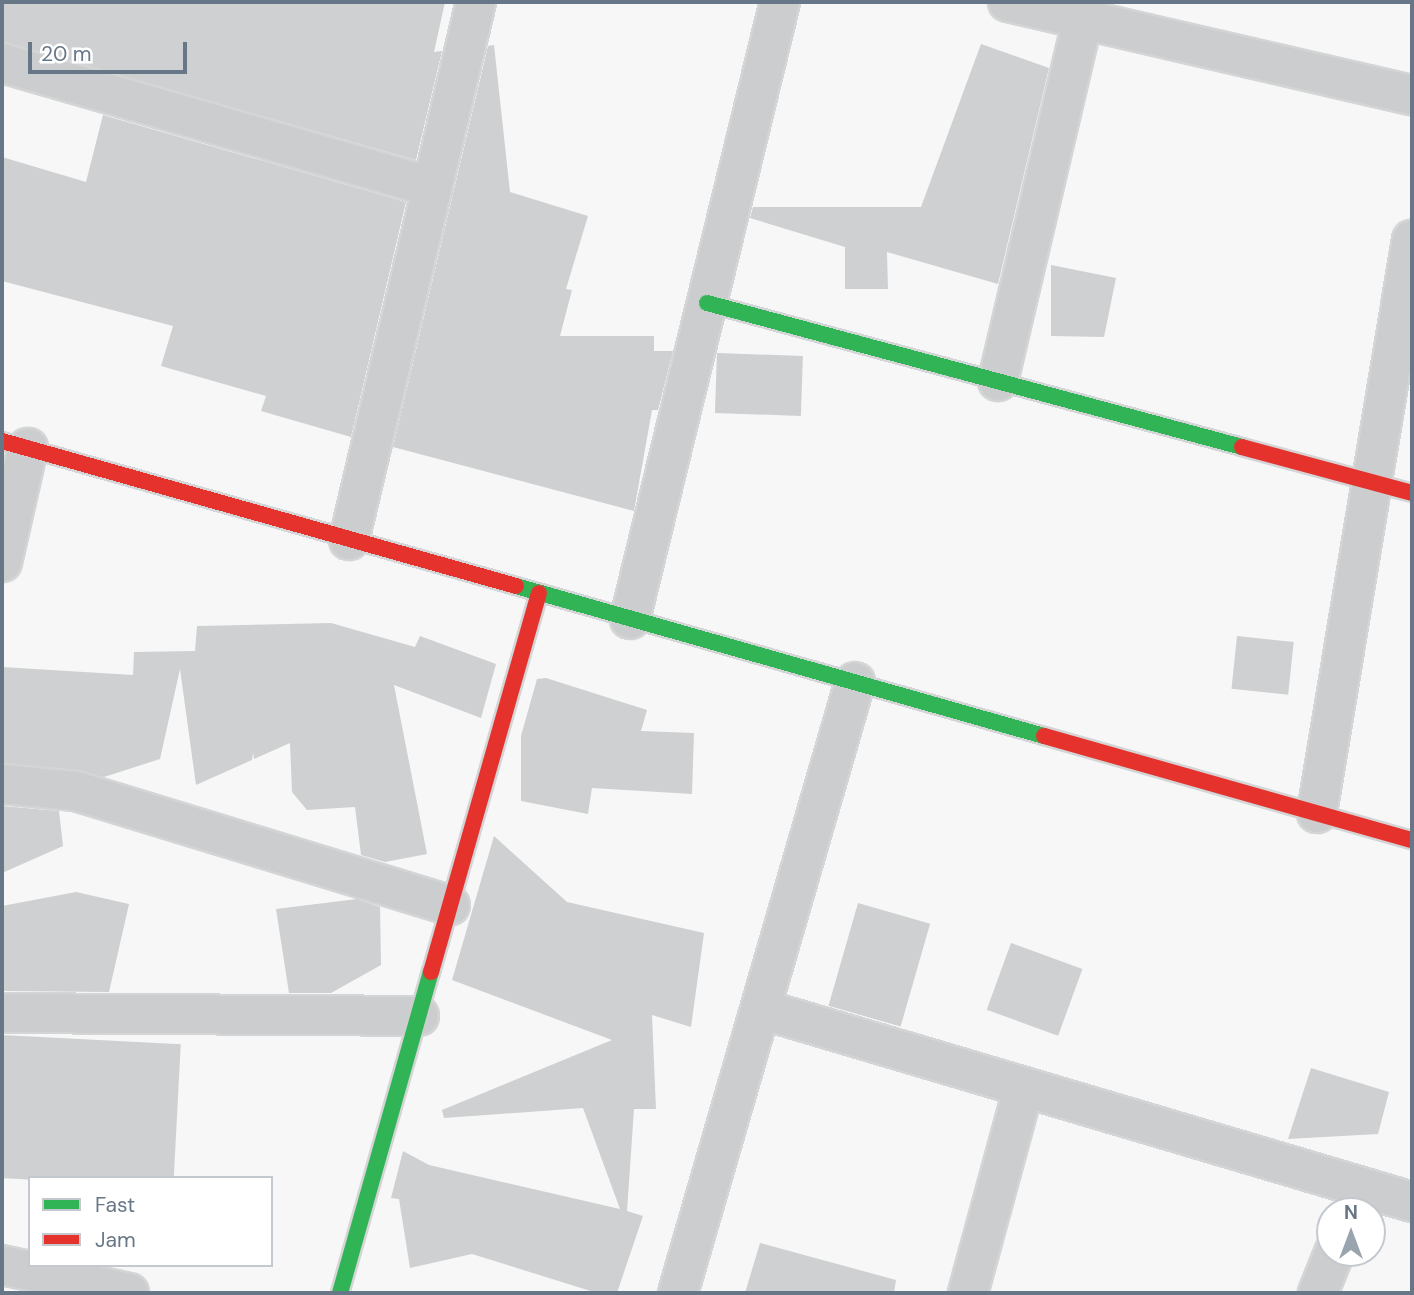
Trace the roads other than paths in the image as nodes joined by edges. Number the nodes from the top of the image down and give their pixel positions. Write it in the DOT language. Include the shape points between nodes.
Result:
graph roads {
  1 [pos="476,2"];
  2 [pos="780,2"];
  3 [pos="1008,2"];
  4 [pos="1084,10"];
  5 [pos="2,63"];
  6 [pos="1412,95"];
  7 [pos="432,187"];
  8 [pos="1412,240"];
  9 [pos="707,303"];
  10 [pos="998,381"];
  11 [pos="15,445"];
  12 [pos="1374,481"];
  13 [pos="1412,494"];
  14 [pos="349,540"];
  15 [pos="2,562"];
  16 [pos="539,593"];
  17 [pos="630,619"];
  18 [pos="855,682"];
  19 [pos="2,784"];
  20 [pos="1317,813"];
  21 [pos="1412,840"];
  22 [pos="450,905"];
  23 [pos="761,1009"];
  24 [pos="2,1013"];
  25 [pos="418,1016"];
  26 [pos="1024,1087"];
  27 [pos="1350,1197"];
  28 [pos="1386,1201"];
  29 [pos="1412,1202"];
  30 [pos="2,1265"];
  31 [pos="1328,1267"];
  32 [pos="129,1293"];
  33 [pos="340,1293"];
  34 [pos="678,1293"];
  35 [pos="968,1293"];
  36 [pos="1318,1293"];
  1 -- 7 [label="street"];
  2 -- 9 [label="street"];
  3 -- 4 [label="street"];
  4 -- 6 [label="street"];
  4 -- 10 [label="street"];
  5 -- 7 [label="street"];
  7 -- 14 [label="street"];
  8 -- 12 [label="street"];
  9 -- 10 [label="street"];
  9 -- 17 [label="street"];
  10 -- 12 [label="street"];
  11 -- 14 [label="street"];
  11 -- 15 [label="street"];
  12 -- 13 [label="street"];
  12 -- 20 [label="street"];
  14 -- 16 [label="street"];
  16 -- 17 [label="street"];
  16 -- 22 [label="street"];
  17 -- 18 [label="street"];
  18 -- 20 [label="street"];
  18 -- 23 [label="street"];
  19 -- 22 [label="street" via="76,791"];
  20 -- 21 [label="street"];
  22 -- 25 [label="street"];
  23 -- 26 [label="street"];
  23 -- 34 [label="street"];
  24 -- 25 [label="street"];
  25 -- 33 [label="street"];
  26 -- 27 [label="street"];
  26 -- 35 [label="street"];
  28 -- 29 [label="street"];
  30 -- 32 [label="street"];
  31 -- 36 [label="street"];
}
